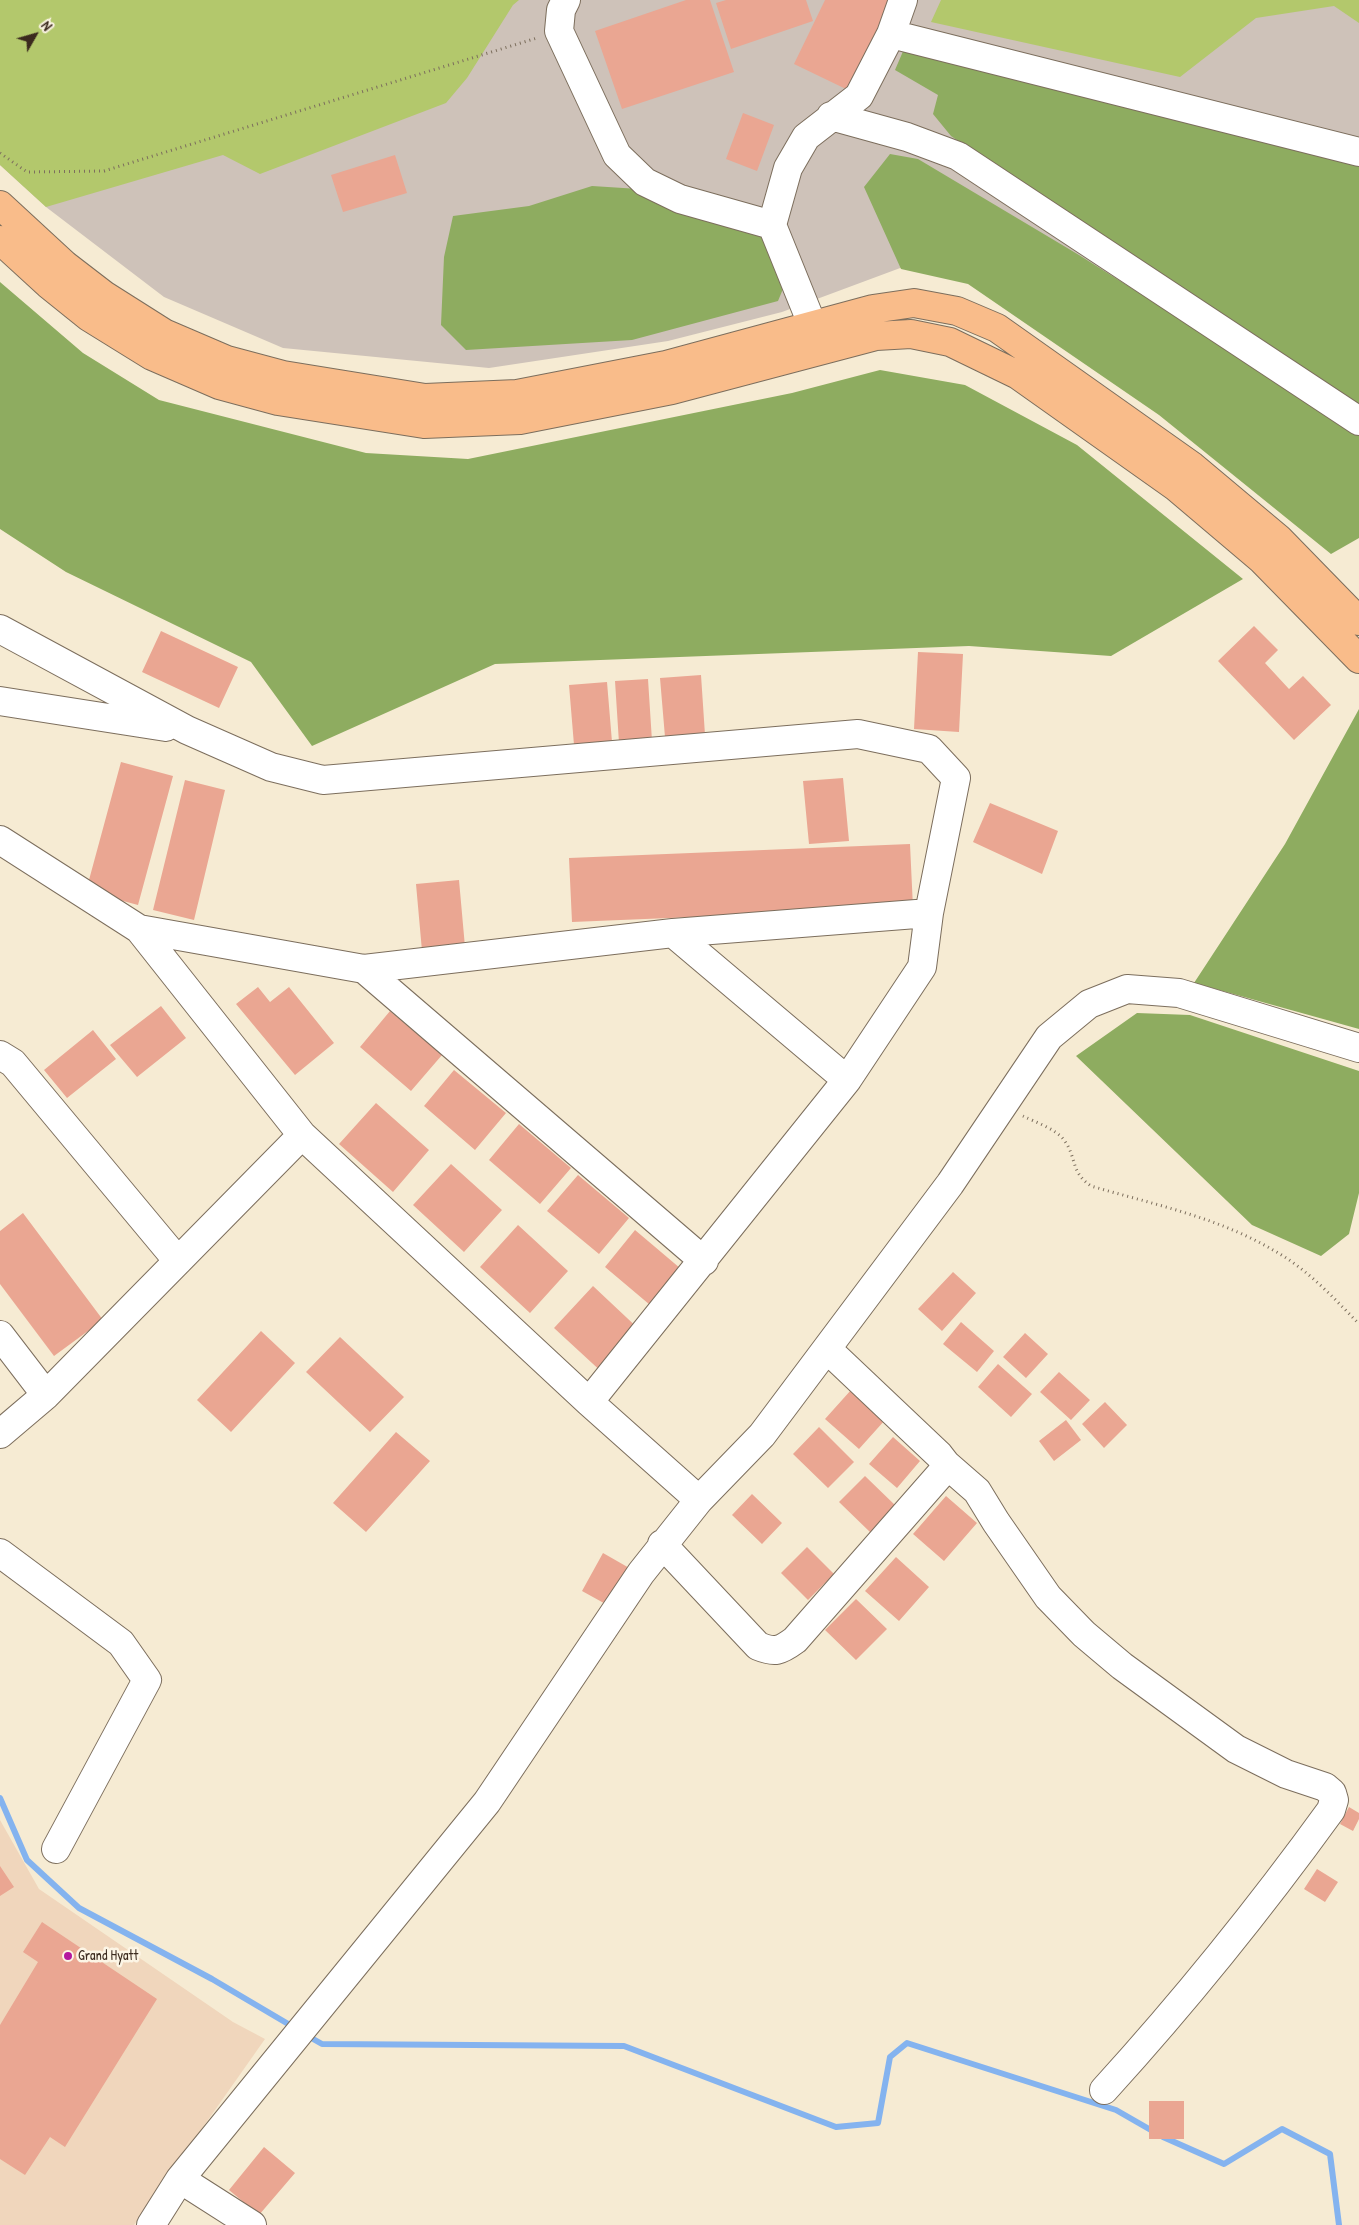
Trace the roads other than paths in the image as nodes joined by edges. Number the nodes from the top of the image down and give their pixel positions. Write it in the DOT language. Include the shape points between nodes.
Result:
graph roads {
  1 [pos="566,0"];
  2 [pos="903,0"];
  3 [pos="891,34"];
  4 [pos="831,116"];
  5 [pos="1359,152"];
  6 [pos="0,204"];
  7 [pos="772,225"];
  8 [pos="0,240"];
  9 [pos="812,324"];
  10 [pos="1359,421"];
  11 [pos="1359,621"];
  12 [pos="0,630"];
  13 [pos="1359,659"];
  14 [pos="0,701"];
  15 [pos="187,730"];
  16 [pos="0,840"];
  17 [pos="929,912"];
  18 [pos="140,929"];
  19 [pos="673,933"];
  20 [pos="364,968"];
  21 [pos="1359,1048"];
  22 [pos="0,1055"];
  23 [pos="847,1080"];
  24 [pos="302,1134"];
  25 [pos="178,1261"];
  26 [pos="704,1261"];
  27 [pos="0,1335"];
  28 [pos="827,1349"];
  29 [pos="46,1395"];
  30 [pos="589,1402"];
  31 [pos="0,1434"];
  32 [pos="946,1464"];
  33 [pos="699,1500"];
  34 [pos="662,1544"];
  35 [pos="0,1553"];
  36 [pos="56,1850"];
  37 [pos="1104,2090"];
  38 [pos="180,2179"];
  39 [pos="151,2225"];
  40 [pos="252,2225"];
  1 -- 7 [label="street" via="561,10 559,31 617,155 646,182 680,199"];
  2 -- 3 [label="street"];
  3 -- 4 [label="street" via="859,96"];
  3 -- 5 [label="street"];
  4 -- 7 [label="street" via="806,137 788,168"];
  4 -- 10 [label="street" via="906,137 958,156"];
  6 -- 9 [label="main road" via="65,265 104,295 164,332 227,360 283,375 425,398 526,392 666,365"];
  7 -- 9 [label="street"];
  8 -- 13 [label="main road" via="89,317 152,356 219,385 278,401 424,424 520,420 653,394 876,336 911,334 950,342 1018,375 1176,487 1262,559"];
  9 -- 11 [label="main road" via="914,303 957,311 997,328 1192,466 1279,539"];
  12 -- 15 [label="street"];
  14 -- 15 [label="street"];
  15 -- 17 [label="street" via="271,767 323,780 858,734 929,749 956,778"];
  16 -- 18 [label="street"];
  17 -- 19 [label="street"];
  17 -- 23 [label="street" via="922,967"];
  18 -- 20 [label="street"];
  18 -- 24 [label="street"];
  19 -- 20 [label="street"];
  19 -- 23 [label="street"];
  20 -- 26 [label="street"];
  21 -- 28 [label="street" via="1179,993 1127,989 1089,1004 1050,1037 950,1184"];
  22 -- 25 [label="street" via="13,1063"];
  23 -- 26 [label="street"];
  24 -- 25 [label="street"];
  24 -- 30 [label="street"];
  25 -- 29 [label="street"];
  26 -- 30 [label="street"];
  27 -- 29 [label="street"];
  28 -- 32 [label="street"];
  28 -- 33 [label="street" via="762,1435"];
  29 -- 31 [label="street"];
  30 -- 33 [label="street"];
  32 -- 34 [label="street" via="808,1626 783,1649 771,1651 758,1646"];
  32 -- 37 [label="street" via="977,1491 1048,1597 1084,1634 1122,1666 1236,1749 1286,1774 1325,1787 1334,1800 1331,1810 1268,1896 1176,2011"];
  33 -- 34 [label="street"];
  34 -- 38 [label="street" via="487,1802"];
  35 -- 36 [label="street" via="121,1643 147,1680"];
  38 -- 39 [label="street"];
  38 -- 40 [label="street"];
}
